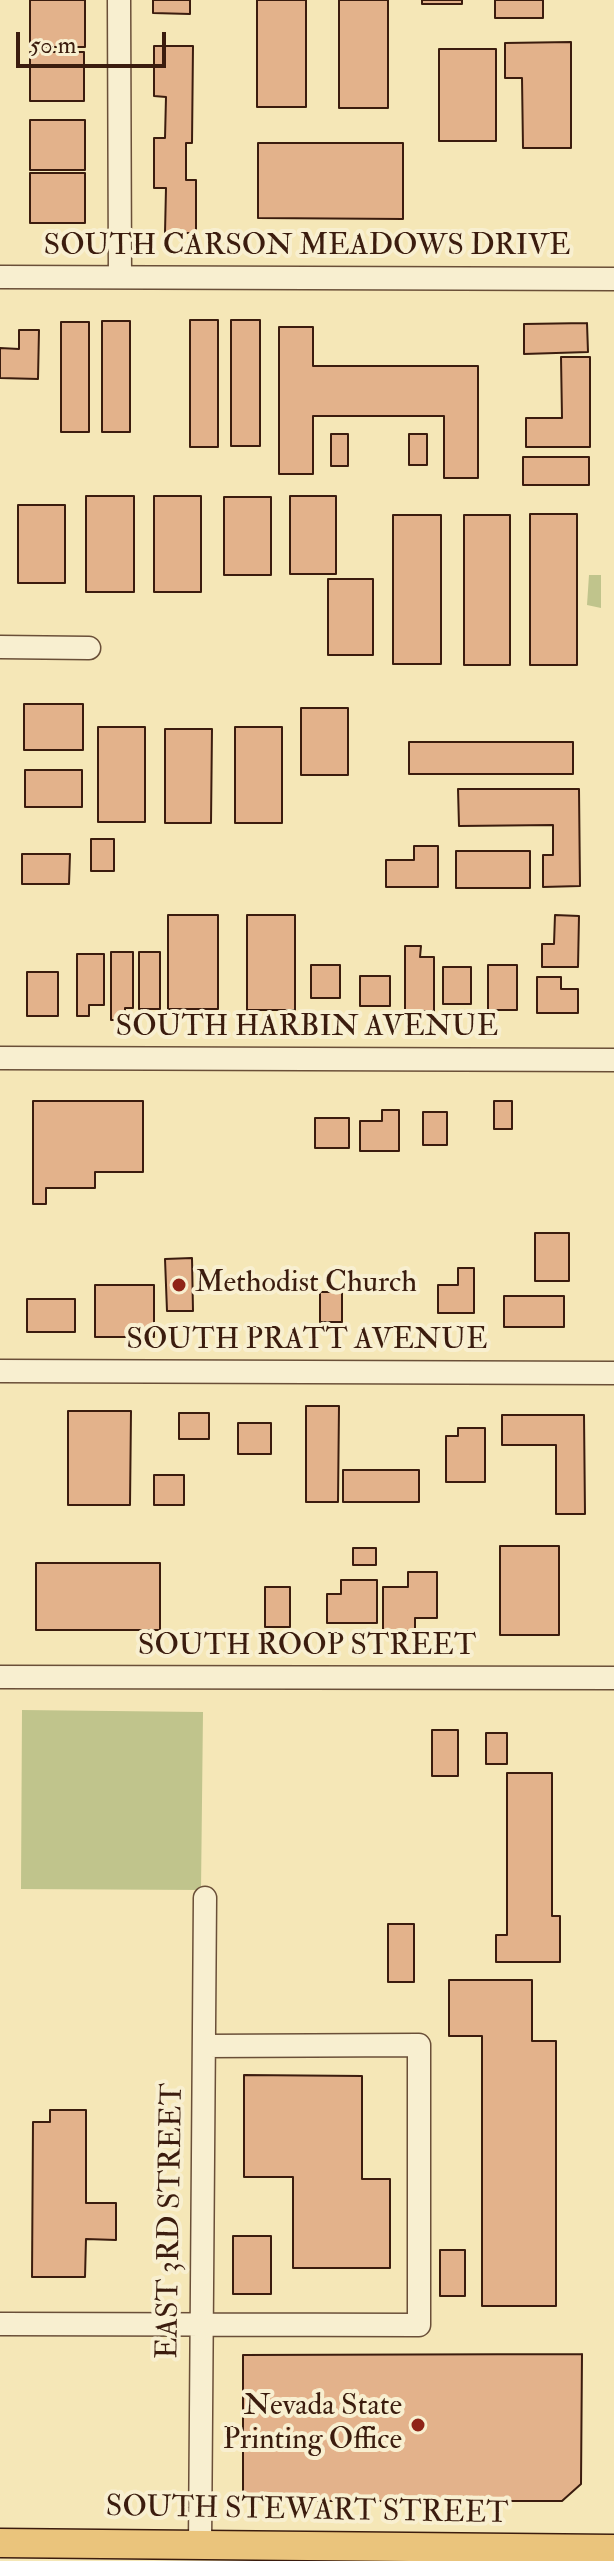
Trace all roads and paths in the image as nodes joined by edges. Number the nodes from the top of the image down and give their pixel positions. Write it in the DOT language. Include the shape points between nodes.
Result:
graph roads {
  1 [pos="119,0"];
  2 [pos="0,277"];
  3 [pos="120,277"];
  4 [pos="614,279"];
  5 [pos="0,647"];
  6 [pos="89,648"];
  7 [pos="0,1058"];
  8 [pos="614,1060"];
  9 [pos="0,1371"];
  10 [pos="614,1373"];
  11 [pos="0,1677"];
  12 [pos="614,1678"];
  13 [pos="205,1898"];
  14 [pos="204,2046"];
  15 [pos="0,2324"];
  16 [pos="201,2324"];
  17 [pos="0,2543"];
  18 [pos="200,2544"];
  19 [pos="614,2549"];
  1 -- 3 [label="street"];
  2 -- 3 [label="street, SOUTH CARSON MEADOWS DRIVE"];
  3 -- 4 [label="street, SOUTH CARSON MEADOWS DRIVE"];
  5 -- 6 [label="street"];
  7 -- 8 [label="street, SOUTH HARBIN AVENUE"];
  9 -- 10 [label="street, SOUTH PRATT AVENUE"];
  11 -- 12 [label="street, SOUTH ROOP STREET"];
  13 -- 14 [label="street, EAST 3RD STREET"];
  14 -- 16 [label="street, EAST 3RD STREET"];
  14 -- 16 [label="street" via="419,2045 419,2325"];
  15 -- 16 [label="street"];
  16 -- 18 [label="street, EAST 3RD STREET"];
  17 -- 18 [label="main road, SOUTH STEWART STREET"];
  18 -- 19 [label="main road, SOUTH STEWART STREET"];
}
